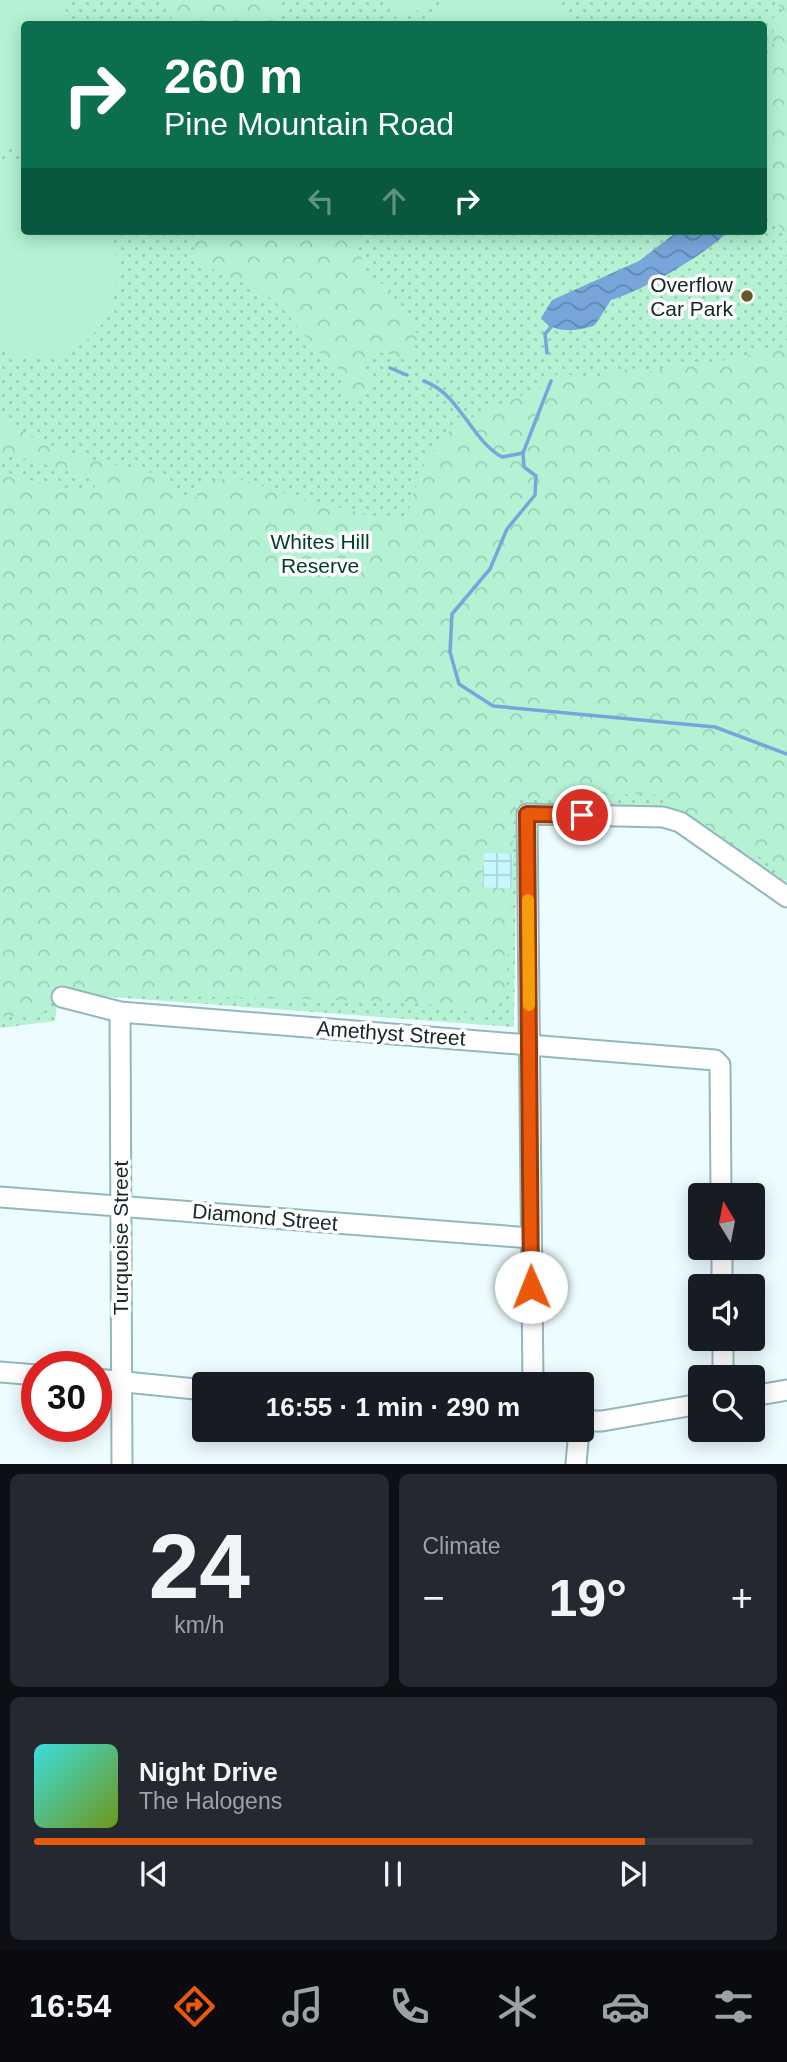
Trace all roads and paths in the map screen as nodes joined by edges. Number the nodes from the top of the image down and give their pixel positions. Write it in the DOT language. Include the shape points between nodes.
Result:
graph roads {
  1 [pos="787,897"];
  2 [pos="62,997"];
  3 [pos="120,1012"];
  4 [pos="530,1044"];
  5 [pos="721,1183"];
  6 [pos="0,1196"];
  7 [pos="120,1205"];
  8 [pos="531,1238"];
  9 [pos="0,1372"];
  10 [pos="533,1372"];
  11 [pos="21,1374"];
  12 [pos="112,1381"];
  13 [pos="121,1382"];
  14 [pos="192,1389"];
  15 [pos="787,1390"];
  16 [pos="765,1394"];
  17 [pos="688,1406"];
  18 [pos="594,1422"];
  19 [pos="578,1442"];
  20 [pos="122,1464"];
  21 [pos="576,1464"];
  1 -- 4 [label="street" via="680,822 663,817 527,814"];
  2 -- 3 [label="street, Amethyst Street"];
  3 -- 4 [label="street, Amethyst Street"];
  3 -- 7 [label="street, Turquoise Street"];
  4 -- 5 [label="street, Amethyst Street" via="715,1060 720,1065"];
  4 -- 8 [label="street"];
  6 -- 7 [label="street, Diamond Street"];
  7 -- 8 [label="street, Diamond Street"];
  7 -- 13 [label="street, Turquoise Street"];
  8 -- 10 [label="street"];
  9 -- 11 [label="street"];
  12 -- 13 [label="street"];
  13 -- 14 [label="street"];
  13 -- 20 [label="street, Turquoise Street"];
  15 -- 16 [label="street"];
  17 -- 18 [label="street"];
  19 -- 21 [label="street"];
}
